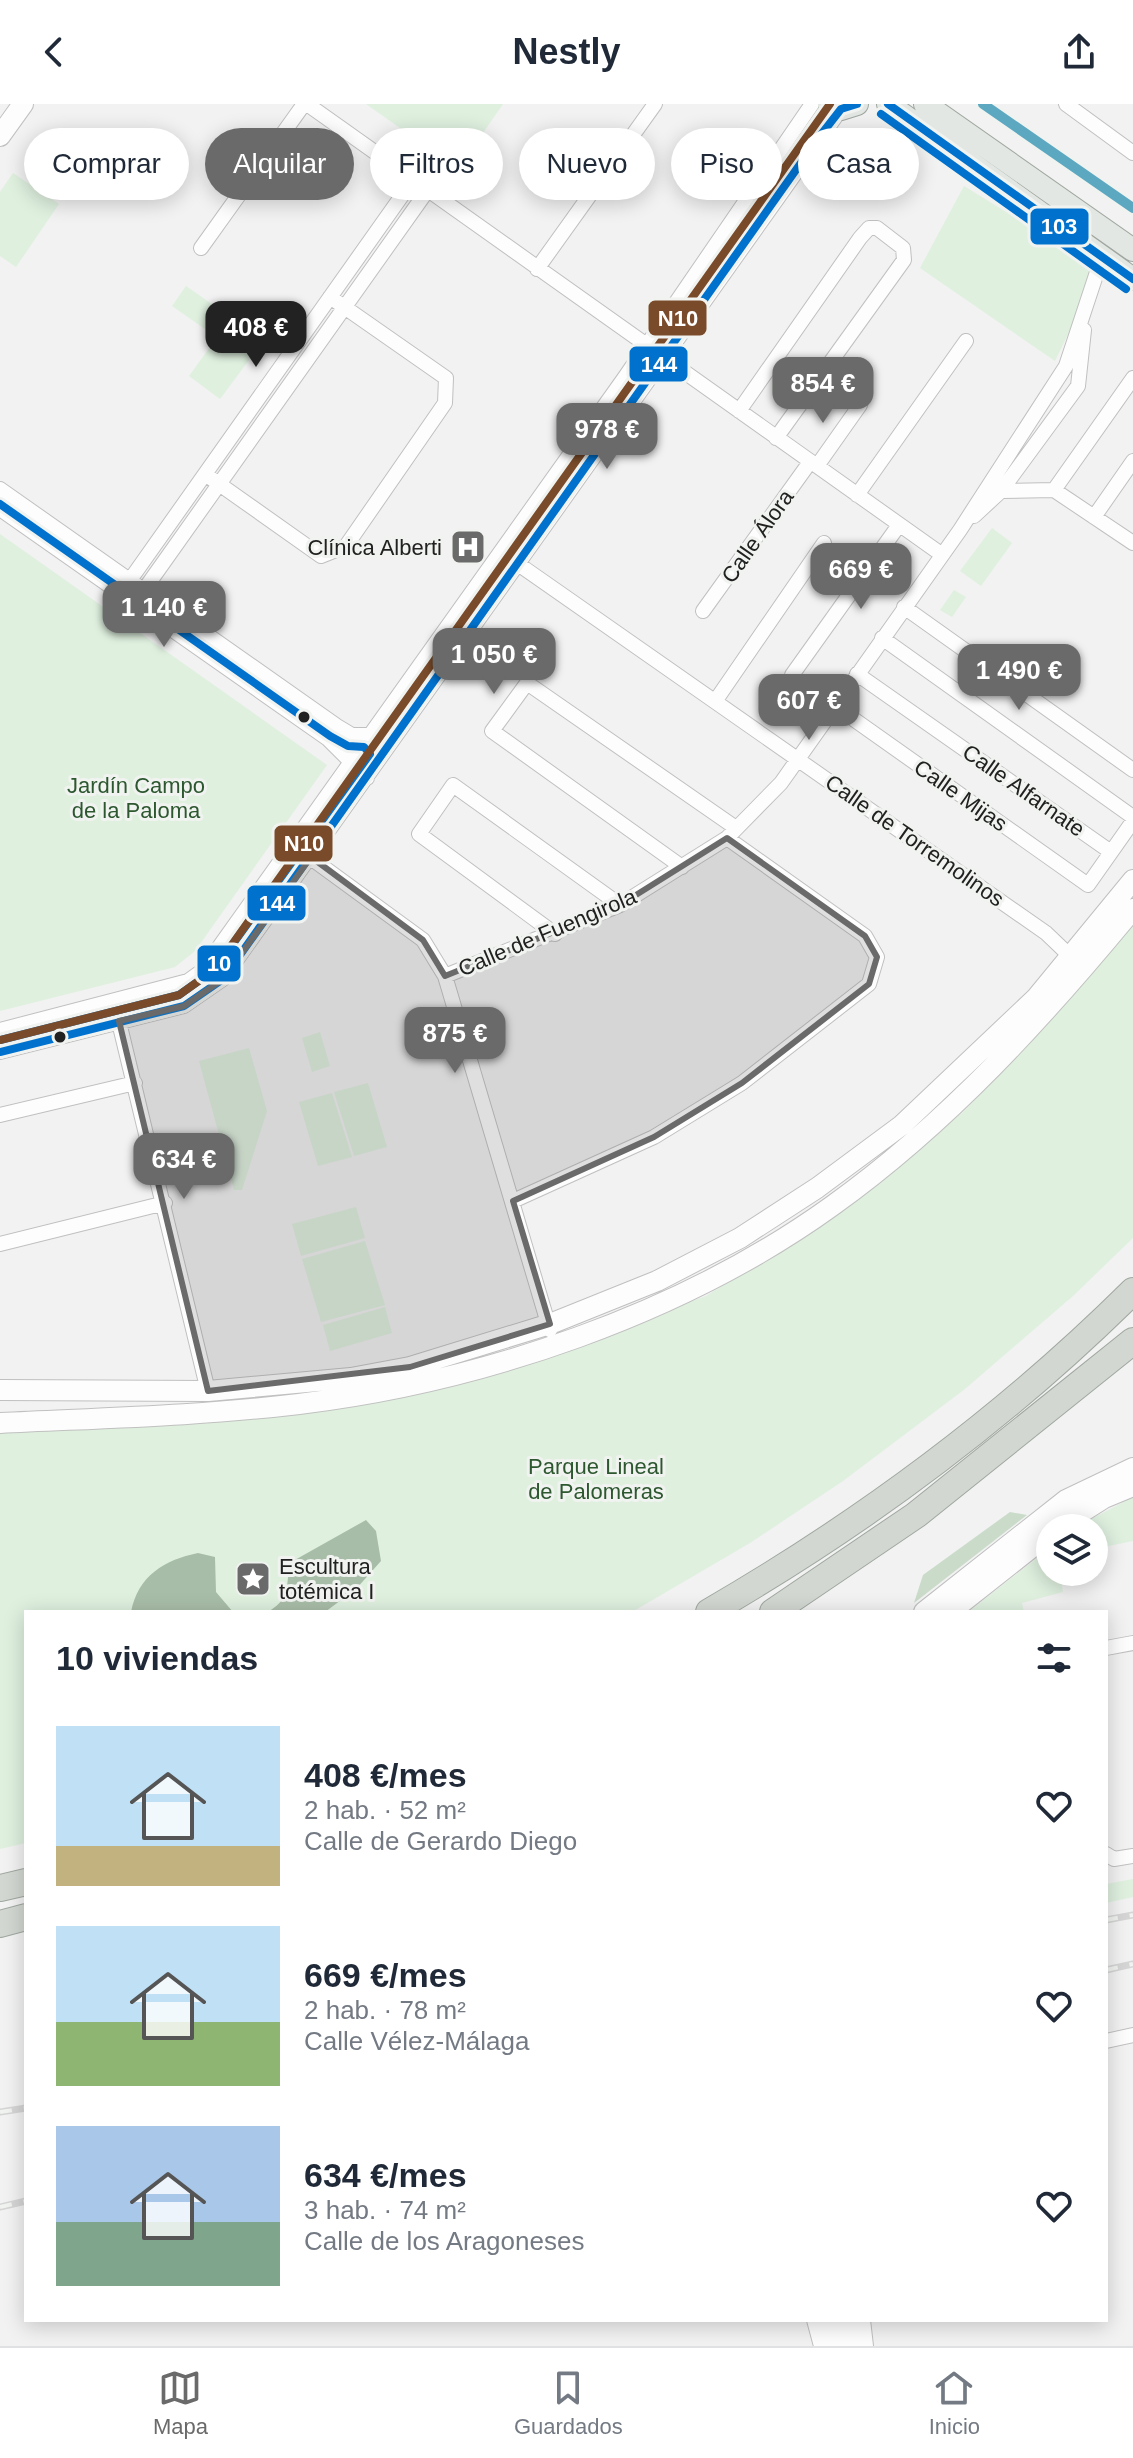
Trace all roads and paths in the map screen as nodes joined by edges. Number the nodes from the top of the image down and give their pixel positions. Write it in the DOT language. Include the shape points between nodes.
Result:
graph roads {
  1 [pos="23,104"];
  2 [pos="306,104"];
  3 [pos="655,104"];
  4 [pos="812,104"];
  5 [pos="888,104"];
  6 [pos="925,104"];
  7 [pos="1066,104"];
  8 [pos="842,106"];
  9 [pos="0,136"];
  10 [pos="370,149"];
  11 [pos="1133,153"];
  12 [pos="399,200"];
  13 [pos="421,200"];
  14 [pos="440,200"];
  15 [pos="201,248"];
  16 [pos="1133,250"];
  17 [pos="1102,257"];
  18 [pos="537,269"];
  19 [pos="1133,279"];
  20 [pos="330,297"];
  21 [pos="1085,305"];
  22 [pos="345,307"];
  23 [pos="966,341"];
  24 [pos="646,345"];
  25 [pos="662,358"];
  26 [pos="1133,378"];
  27 [pos="860,405"];
  28 [pos="739,411"];
  29 [pos="776,438"];
  30 [pos="1133,461"];
  31 [pos="813,464"];
  32 [pos="205,474"];
  33 [pos="221,484"];
  34 [pos="0,489"];
  35 [pos="1054,490"];
  36 [pos="1001,491"];
  37 [pos="857,495"];
  38 [pos="0,509"];
  39 [pos="1094,517"];
  40 [pos="899,525"];
  41 [pos="960,530"];
  42 [pos="824,543"];
  43 [pos="1133,543"];
  44 [pos="501,552"];
  45 [pos="941,554"];
  46 [pos="521,563"];
  47 [pos="130,580"];
  48 [pos="144,590"];
  49 [pos="904,607"];
  50 [pos="703,611"];
  51 [pos="882,638"];
  52 [pos="857,674"];
  53 [pos="792,675"];
  54 [pos="716,700"];
  55 [pos="835,706"];
  56 [pos="370,735"];
  57 [pos="385,753"];
  58 [pos="799,758"];
  59 [pos="351,761"];
  60 [pos="1133,770"];
  61 [pos="367,778"];
  62 [pos="1133,819"];
  63 [pos="732,833"];
  64 [pos="293,845"];
  65 [pos="1111,852"];
  66 [pos="311,857"];
  67 [pos="682,867"];
  68 [pos="1133,880"];
  69 [pos="620,905"];
  70 [pos="1133,909"];
  71 [pos="555,934"];
  72 [pos="1069,955"];
  73 [pos="445,976"];
  74 [pos="114,1002"];
  75 [pos="119,1021"];
  76 [pos="1035,1023"];
  77 [pos="0,1030"];
  78 [pos="0,1052"];
  79 [pos="135,1083"];
  80 [pos="0,1115"];
  81 [pos="513,1201"];
  82 [pos="165,1203"];
  83 [pos="0,1244"];
  84 [pos="1133,1291"];
  85 [pos="550,1324"];
  86 [pos="1133,1341"];
  87 [pos="415,1384"];
  88 [pos="110,1390"];
  89 [pos="208,1391"];
  90 [pos="0,1392"];
  91 [pos="0,1413"];
  92 [pos="58,1421"];
  93 [pos="0,1423"];
  94 [pos="1133,1468"];
  95 [pos="1133,1486"];
  96 [pos="1079,1514"];
  97 [pos="1036,1544"];
  98 [pos="712,1610"];
  99 [pos="776,1610"];
  100 [pos="927,1610"];
  101 [pos="953,1610"];
  102 [pos="1133,1643"];
  103 [pos="1108,1648"];
  104 [pos="1108,1855"];
  105 [pos="1133,1856"];
  106 [pos="24,1882"];
  107 [pos="0,1888"];
  108 [pos="24,1918"];
  109 [pos="0,1924"];
  110 [pos="1133,2035"];
  111 [pos="1108,2041"];
  112 [pos="847,2322"];
  113 [pos="863,2322"];
  114 [pos="820,2324"];
  115 [pos="807,2346"];
  116 [pos="821,2346"];
  117 [pos="836,2346"];
  118 [pos="853,2346"];
  119 [pos="866,2346"];
  1 -- 9 [label="street"];
  2 -- 10 [label="street"];
  2 -- 15 [label="street"];
  3 -- 18 [label="street"];
  4 -- 24 [label="street"];
  5 -- 17 [label="main road"];
  6 -- 16 [label="main road"];
  7 -- 11 [label="street"];
  8 -- 25 [label="street"];
  12 -- 20 [label="street"];
  13 -- 22 [label="street"];
  14 -- 18 [label="street"];
  17 -- 19 [label="main road"];
  17 -- 21 [label="street, Calle de Fuengirola"];
  18 -- 24 [label="street"];
  20 -- 22 [label="street"];
  20 -- 32 [label="street"];
  21 -- 36 [label="street, Calle de Fuengirola" via="1078,386"];
  21 -- 41 [label="street, Calle de Fuengirola" via="1066,366"];
  22 -- 33 [label="street"];
  22 -- 33 [label="street" via="446,378 445,403 346,546 321,556"];
  23 -- 37 [label="street"];
  24 -- 25 [label="street"];
  24 -- 44 [label="street"];
  25 -- 28 [label="street"];
  25 -- 46 [label="street"];
  26 -- 35 [label="street"];
  27 -- 31 [label="street, Calle Álora"];
  28 -- 29 [label="street"];
  28 -- 29 [label="street" via="869,228 877,228 903,248 904,260"];
  29 -- 31 [label="street"];
  30 -- 39 [label="street"];
  31 -- 37 [label="street"];
  31 -- 50 [label="street, Calle Álora"];
  32 -- 33 [label="street"];
  32 -- 47 [label="street"];
  33 -- 48 [label="street"];
  34 -- 47 [label="street"];
  35 -- 36 [label="street"];
  35 -- 39 [label="street"];
  36 -- 41 [label="street, Calle de Fuengirola"];
  37 -- 40 [label="street"];
  38 -- 59 [label="street" via="328,739"];
  39 -- 43 [label="street"];
  40 -- 45 [label="street"];
  40 -- 53 [label="street"];
  41 -- 45 [label="street, Calle de Fuengirola"];
  42 -- 54 [label="street"];
  44 -- 46 [label="street, Calle de Torremolinos"];
  44 -- 56 [label="street"];
  45 -- 49 [label="street, Calle de Fuengirola"];
  46 -- 54 [label="street, Calle de Torremolinos"];
  46 -- 57 [label="street"];
  47 -- 48 [label="street"];
  48 -- 56 [label="street" via="337,726 352,735"];
  49 -- 51 [label="street, Calle de Fuengirola"];
  49 -- 60 [label="street"];
  51 -- 52 [label="street, Calle de Fuengirola"];
  51 -- 62 [label="street"];
  52 -- 55 [label="street, Calle de Fuengirola"];
  52 -- 65 [label="street, Calle Alfarnate"];
  54 -- 58 [label="street, Calle de Torremolinos"];
  55 -- 58 [label="street, Calle de Fuengirola"];
  55 -- 65 [label="street, Calle Mijas" via="1088,885"];
  56 -- 57 [label="street"];
  56 -- 59 [label="street"];
  57 -- 61 [label="street"];
  58 -- 63 [label="street, Calle de Fuengirola"];
  58 -- 72 [label="street, Calle de Torremolinos" via="1046,933"];
  59 -- 61 [label="street"];
  59 -- 64 [label="street"];
  61 -- 66 [label="street"];
  62 -- 65 [label="street"];
  63 -- 67 [label="street, Calle de Fuengirola"];
  63 -- 67 [label="street" via="527,683 492,731"];
  63 -- 81 [label="street" via="865,936 877,957 869,984 742,1083 654,1137"];
  64 -- 66 [label="street"];
  64 -- 74 [label="street" via="202,971 188,981"];
  66 -- 73 [label="street" via="423,940"];
  66 -- 75 [label="street" via="223,979 184,1006"];
  67 -- 69 [label="street, Calle de Fuengirola"];
  68 -- 72 [label="street"];
  69 -- 71 [label="street, Calle de Fuengirola"];
  69 -- 71 [label="street" via="453,785 419,834"];
  70 -- 76 [label="street"];
  71 -- 73 [label="street, Calle de Fuengirola"];
  72 -- 76 [label="street" via="1071,971 1052,991"];
  72 -- 85 [label="street" via="1036,998 975,1058 902,1125 817,1188 740,1238 657,1281"];
  73 -- 81 [label="street"];
  74 -- 75 [label="street"];
  74 -- 77 [label="street"];
  75 -- 78 [label="street"];
  75 -- 79 [label="street"];
  76 -- 87 [label="street" via="917,1139 831,1207 749,1256 667,1300 588,1333"];
  79 -- 80 [label="street"];
  79 -- 82 [label="street"];
  81 -- 85 [label="street"];
  82 -- 83 [label="street"];
  82 -- 89 [label="street"];
  84 -- 98 [label="highway" via="1035,1379 880,1501"];
  85 -- 87 [label="street" via="547,1337"];
  85 -- 89 [label="street" via="410,1367"];
  86 -- 99 [label="highway" via="916,1515"];
  87 -- 92 [label="street" via="300,1404"];
  88 -- 89 [label="street"];
  88 -- 90 [label="street"];
  88 -- 92 [label="street" via="40,1400 38,1416"];
  90 -- 91 [label="street" via="6,1401"];
  92 -- 93 [label="street"];
  94 -- 100 [label="street" via="1066,1500"];
  95 -- 96 [label="street"];
  97 -- 101 [label="street"];
  102 -- 103 [label="street"];
  104 -- 105 [label="street"];
  106 -- 107 [label="highway"];
  108 -- 109 [label="highway"];
  110 -- 111 [label="street"];
  112 -- 118 [label="street"];
  113 -- 119 [label="street"];
  114 -- 115 [label="street"];
  114 -- 116 [label="street"];
  114 -- 117 [label="street"];
}
